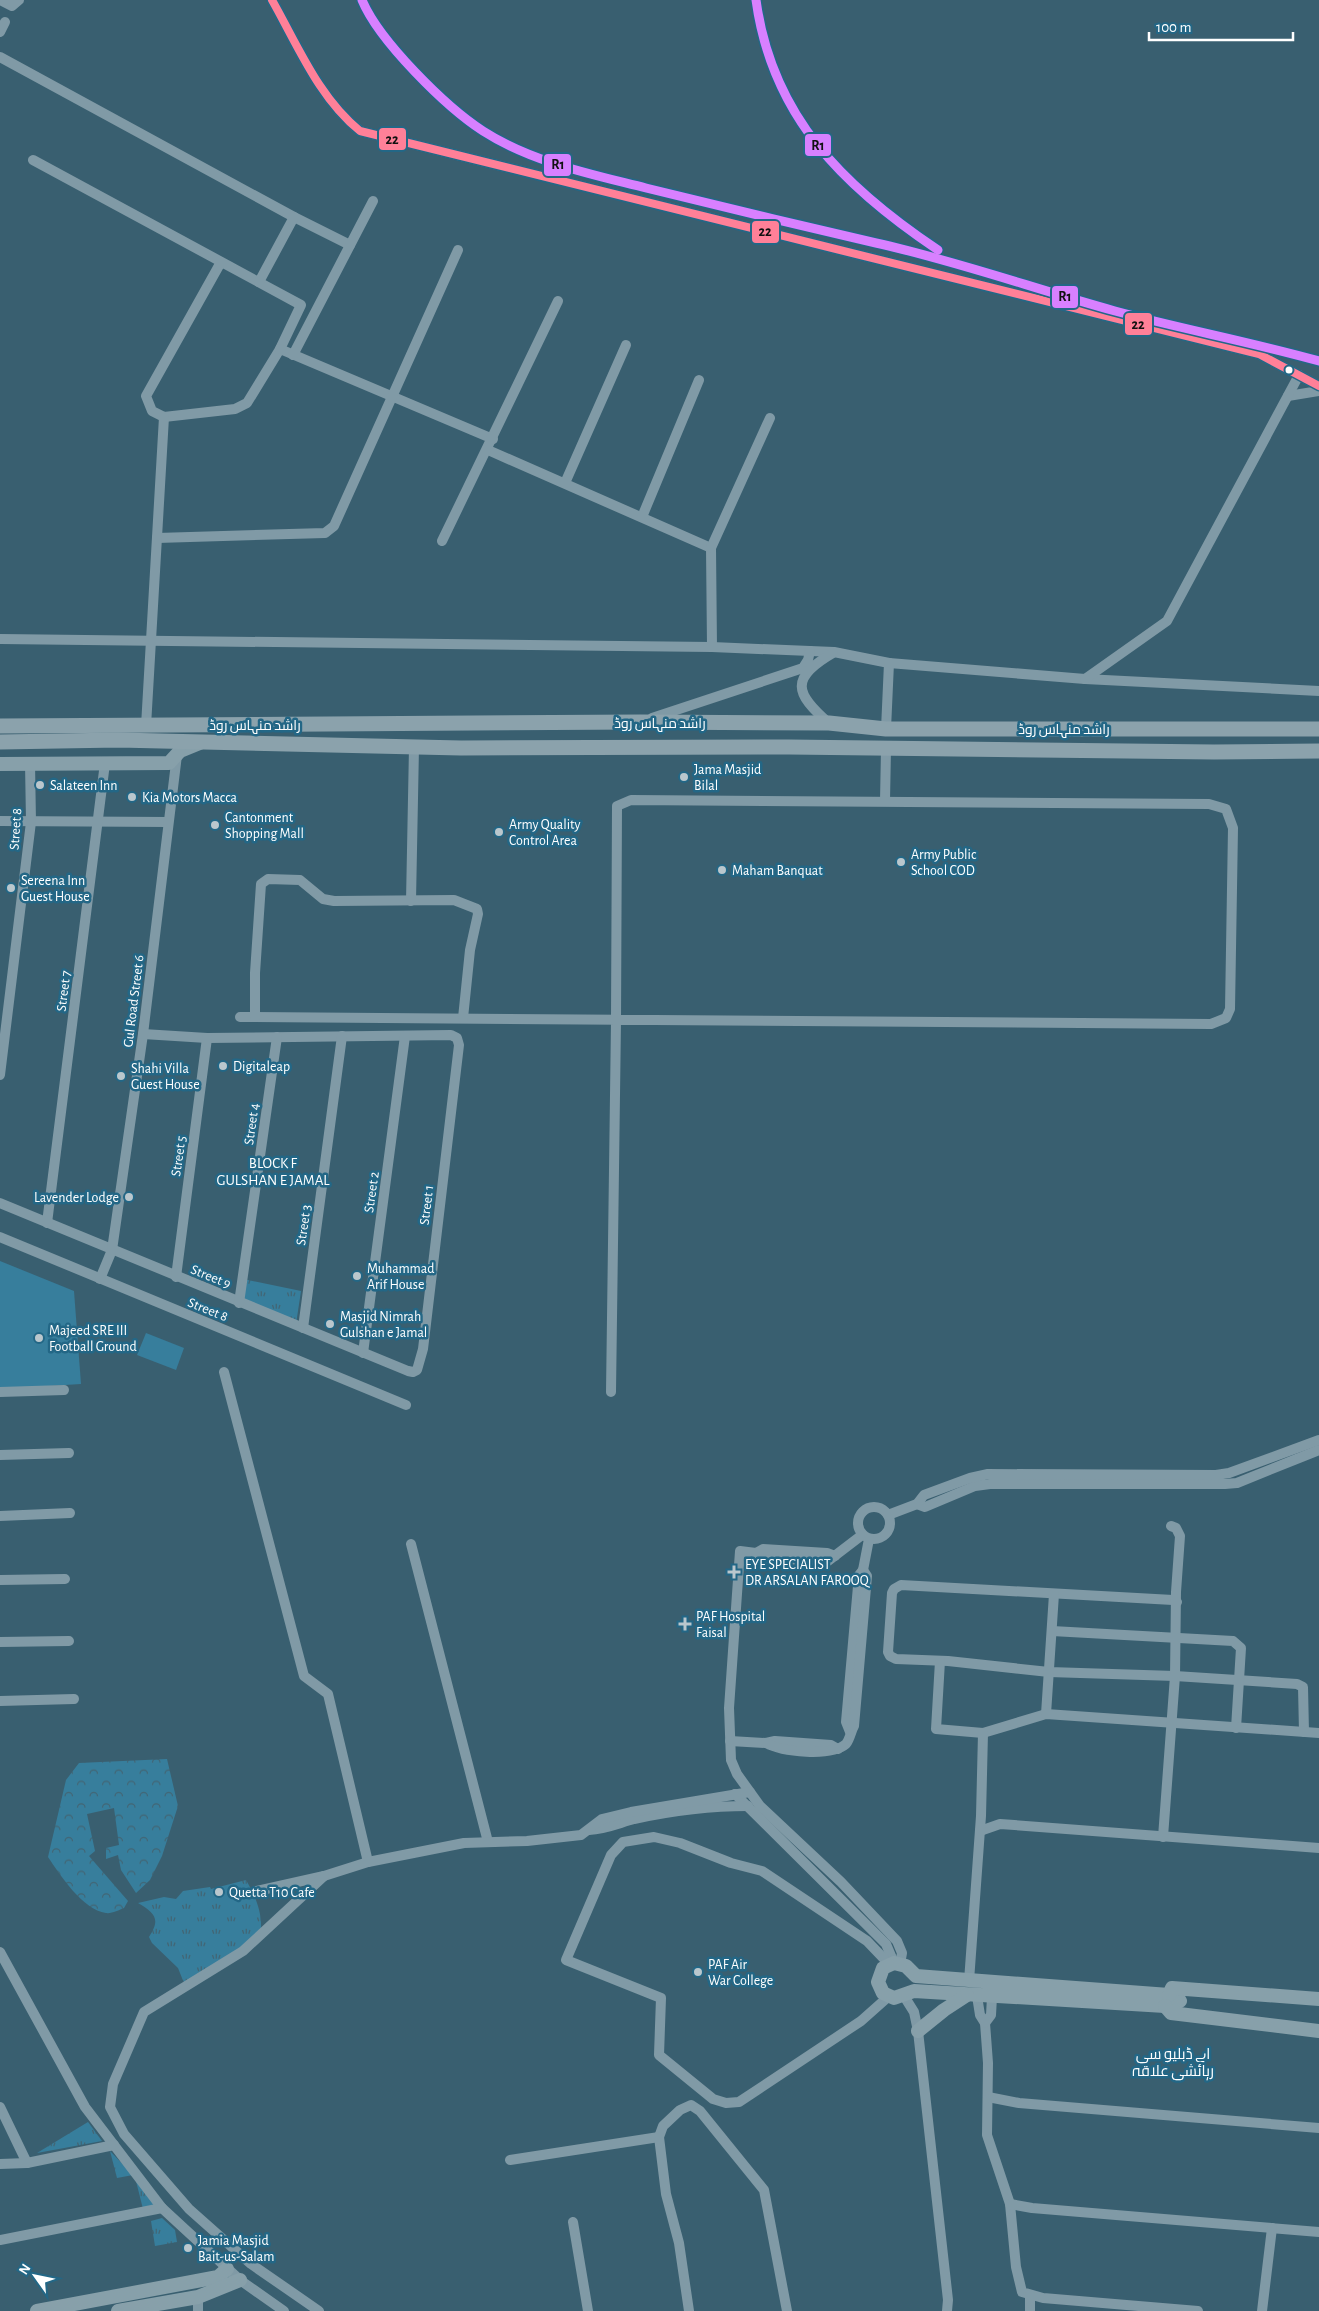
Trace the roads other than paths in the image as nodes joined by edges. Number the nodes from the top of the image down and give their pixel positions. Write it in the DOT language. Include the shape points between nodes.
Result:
graph roads {
  1 [pos="0,0"];
  2 [pos="19,0"];
  3 [pos="272,0"];
  4 [pos="5,22"];
  5 [pos="0,32"];
  6 [pos="0,57"];
  7 [pos="33,160"];
  8 [pos="373,201"];
  9 [pos="294,217"];
  10 [pos="350,245"];
  11 [pos="458,250"];
  12 [pos="222,262"];
  13 [pos="259,282"];
  14 [pos="558,301"];
  15 [pos="626,344"];
  16 [pos="280,349"];
  17 [pos="293,355"];
  18 [pos="1299,376"];
  19 [pos="699,380"];
  20 [pos="1319,386"];
  21 [pos="1319,391"];
  22 [pos="1288,396"];
  23 [pos="393,397"];
  24 [pos="164,417"];
  25 [pos="770,418"];
  26 [pos="493,439"];
  27 [pos="488,450"];
  28 [pos="564,483"];
  29 [pos="642,517"];
  30 [pos="157,538"];
  31 [pos="442,541"];
  32 [pos="711,548"];
  33 [pos="0,639"];
  34 [pos="150,641"];
  35 [pos="712,647"];
  36 [pos="810,651"];
  37 [pos="834,652"];
  38 [pos="889,663"];
  39 [pos="1085,679"];
  40 [pos="1319,691"];
  41 [pos="640,722"];
  42 [pos="829,723"];
  43 [pos="0,726"];
  44 [pos="50,726"];
  45 [pos="146,726"];
  46 [pos="886,729"];
  47 [pos="1319,729"];
  48 [pos="0,732"];
  49 [pos="119,740"];
  50 [pos="0,742"];
  51 [pos="40,742"];
  52 [pos="202,742"];
  53 [pos="414,747"];
  54 [pos="886,748"];
  55 [pos="1319,751"];
  56 [pos="1301,752"];
  57 [pos="177,755"];
  58 [pos="1319,756"];
  59 [pos="30,763"];
  60 [pos="0,764"];
  61 [pos="105,764"];
  62 [pos="885,801"];
  63 [pos="0,822"];
  64 [pos="31,822"];
  65 [pos="99,822"];
  66 [pos="168,822"];
  67 [pos="411,901"];
  68 [pos="240,1017"];
  69 [pos="255,1017"];
  70 [pos="463,1018"];
  71 [pos="616,1021"];
  72 [pos="143,1034"];
  73 [pos="342,1036"];
  74 [pos="406,1036"];
  75 [pos="277,1037"];
  76 [pos="207,1038"];
  77 [pos="0,1074"];
  78 [pos="0,1203"];
  79 [pos="47,1223"];
  80 [pos="0,1237"];
  81 [pos="112,1250"];
  82 [pos="176,1277"];
  83 [pos="100,1279"];
  84 [pos="240,1303"];
  85 [pos="303,1328"];
  86 [pos="363,1353"];
  87 [pos="224,1372"];
  88 [pos="413,1372"];
  89 [pos="64,1390"];
  90 [pos="0,1392"];
  91 [pos="610,1392"];
  92 [pos="406,1405"];
  93 [pos="1319,1440"];
  94 [pos="1319,1450"];
  95 [pos="69,1453"];
  96 [pos="0,1455"];
  97 [pos="917,1504"];
  98 [pos="70,1513"];
  99 [pos="888,1515"];
  100 [pos="0,1516"];
  101 [pos="1171,1526"];
  102 [pos="865,1537"];
  103 [pos="411,1544"];
  104 [pos="65,1579"];
  105 [pos="0,1580"];
  106 [pos="1054,1594"];
  107 [pos="1177,1602"];
  108 [pos="1052,1631"];
  109 [pos="1176,1638"];
  110 [pos="70,1641"];
  111 [pos="0,1642"];
  112 [pos="940,1661"];
  113 [pos="1049,1672"];
  114 [pos="1175,1676"];
  115 [pos="1239,1680"];
  116 [pos="74,1699"];
  117 [pos="0,1701"];
  118 [pos="1046,1714"];
  119 [pos="1172,1724"];
  120 [pos="1236,1728"];
  121 [pos="1304,1732"];
  122 [pos="983,1733"];
  123 [pos="1319,1733"];
  124 [pos="730,1741"];
  125 [pos="750,1792"];
  126 [pos="735,1794"];
  127 [pos="745,1806"];
  128 [pos="760,1806"];
  129 [pos="590,1830"];
  130 [pos="980,1831"];
  131 [pos="1164,1837"];
  132 [pos="488,1842"];
  133 [pos="1319,1848"];
  134 [pos="368,1862"];
  135 [pos="324,1876"];
  136 [pos="257,1891"];
  137 [pos="0,1952"];
  138 [pos="894,1964"];
  139 [pos="971,1991"];
  140 [pos="1030,1992"];
  141 [pos="904,1996"];
  142 [pos="888,1997"];
  143 [pos="992,1997"];
  144 [pos="1319,1999"];
  145 [pos="1167,2001"];
  146 [pos="985,2023"];
  147 [pos="918,2031"];
  148 [pos="1319,2031"];
  149 [pos="988,2097"];
  150 [pos="0,2107"];
  151 [pos="1319,2128"];
  152 [pos="658,2137"];
  153 [pos="114,2145"];
  154 [pos="510,2160"];
  155 [pos="27,2163"];
  156 [pos="0,2164"];
  157 [pos="1010,2204"];
  158 [pos="162,2208"];
  159 [pos="573,2222"];
  160 [pos="1272,2228"];
  161 [pos="1319,2229"];
  162 [pos="0,2240"];
  163 [pos="227,2269"];
  164 [pos="240,2280"];
  165 [pos="1030,2295"];
  166 [pos="198,2304"];
  167 [pos="267,2306"];
  168 [pos="37,2311"];
  169 [pos="118,2311"];
  170 [pos="284,2311"];
  171 [pos="318,2311"];
  172 [pos="588,2311"];
  173 [pos="690,2311"];
  174 [pos="787,2311"];
  175 [pos="947,2311"];
  176 [pos="1030,2311"];
  177 [pos="1198,2311"];
  178 [pos="1262,2311"];
  1 -- 2 [label="street" via="12,6"];
  3 -- 18 [label="street" via="328,100 344,119 360,131 1259,354"];
  4 -- 5 [label="street"];
  6 -- 9 [label="street"];
  7 -- 12 [label="street"];
  8 -- 10 [label="street"];
  9 -- 10 [label="street"];
  9 -- 13 [label="street"];
  10 -- 17 [label="street"];
  11 -- 23 [label="street"];
  12 -- 13 [label="street"];
  12 -- 24 [label="street" via="146,396 152,411"];
  13 -- 16 [label="street" via="300,305"];
  14 -- 26 [label="street"];
  15 -- 28 [label="street"];
  16 -- 17 [label="street"];
  16 -- 24 [label="street" via="247,403 235,409"];
  17 -- 23 [label="street"];
  18 -- 20 [label="street"];
  18 -- 22 [label="street"];
  19 -- 29 [label="street"];
  21 -- 22 [label="street"];
  22 -- 39 [label="street" via="1167,620"];
  23 -- 26 [label="street"];
  23 -- 30 [label="street" via="340,516 325,533"];
  24 -- 30 [label="street"];
  25 -- 32 [label="street"];
  26 -- 27 [label="street"];
  27 -- 28 [label="street"];
  27 -- 31 [label="street"];
  28 -- 29 [label="street"];
  29 -- 32 [label="street"];
  30 -- 34 [label="street"];
  32 -- 35 [label="street"];
  33 -- 34 [label="street"];
  34 -- 35 [label="street"];
  34 -- 45 [label="street"];
  35 -- 36 [label="street"];
  36 -- 37 [label="street"];
  36 -- 41 [label="street" via="803,668"];
  37 -- 38 [label="street"];
  37 -- 42 [label="street" via="808,670 802,686 804,700"];
  38 -- 39 [label="street"];
  38 -- 46 [label="street"];
  39 -- 40 [label="street"];
  41 -- 42 [label="main road, راشد منہاس روڈ"];
  41 -- 45 [label="main road, راشد منہاس روڈ"];
  42 -- 46 [label="main road, راشد منہاس روڈ"];
  43 -- 44 [label="main road, راشد منہاس روڈ"];
  44 -- 45 [label="main road, راشد منہاس روڈ"];
  44 -- 49 [label="main road" via="59,733"];
  46 -- 47 [label="main road, راشد منہاس روڈ"];
  48 -- 51 [label="main road" via="34,734"];
  49 -- 51 [label="main road, راشد منہاس روڈ"];
  49 -- 52 [label="main road, راشد منہاس روڈ"];
  50 -- 51 [label="main road, راشد منہاس روڈ"];
  52 -- 53 [label="main road, راشد منہاس روڈ"];
  52 -- 57 [label="street"];
  53 -- 54 [label="main road, راشد منہاس روڈ"];
  53 -- 67 [label="street"];
  54 -- 56 [label="main road, راشد منہاس روڈ"];
  54 -- 62 [label="street"];
  55 -- 56 [label="main road, راشد منہاس روڈ"];
  56 -- 58 [label="main road"];
  57 -- 61 [label="street" via="169,763"];
  57 -- 66 [label="street, Gul Road Street 6"];
  59 -- 60 [label="street"];
  59 -- 61 [label="street"];
  59 -- 64 [label="street, Street 8"];
  61 -- 65 [label="street, Street 7"];
  62 -- 71 [label="street" via="631,800 617,806"];
  62 -- 71 [label="street" via="1208,804 1226,809 1233,828 1230,1009 1226,1018 1211,1024"];
  63 -- 64 [label="street"];
  64 -- 65 [label="street"];
  64 -- 77 [label="street, Street 8"];
  65 -- 66 [label="street"];
  65 -- 79 [label="street, Street 7"];
  66 -- 72 [label="street, Gul Road Street 6"];
  67 -- 69 [label="street" via="334,901 324,899 300,880 268,879 261,884"];
  67 -- 70 [label="street" via="454,900 478,914 470,950"];
  68 -- 69 [label="street"];
  69 -- 70 [label="street"];
  70 -- 71 [label="street"];
  71 -- 91 [label="street"];
  72 -- 76 [label="street"];
  72 -- 81 [label="street, Gul Road Street 6"];
  73 -- 74 [label="street"];
  73 -- 75 [label="street"];
  73 -- 85 [label="street, Street 3"];
  74 -- 86 [label="street, Street 2"];
  74 -- 88 [label="street, Street 1" via="451,1035 459,1044 423,1349 417,1370"];
  75 -- 76 [label="street"];
  75 -- 84 [label="street, Street 4"];
  76 -- 82 [label="street, Street 5"];
  78 -- 79 [label="street, Street 9"];
  79 -- 81 [label="street, Street 9"];
  80 -- 83 [label="street, Street 8"];
  81 -- 82 [label="street, Street 9"];
  81 -- 83 [label="street, Gul Road Street 6"];
  82 -- 84 [label="street, Street 9"];
  83 -- 92 [label="street, Street 8"];
  84 -- 85 [label="street, Street 9"];
  85 -- 86 [label="street, Street 9"];
  86 -- 88 [label="street, Street 9"];
  87 -- 134 [label="street" via="304,1676 328,1694"];
  89 -- 90 [label="street"];
  93 -- 97 [label="street" via="1229,1474 988,1474 924,1495"];
  94 -- 97 [label="street" via="1237,1483 990,1484 975,1486 926,1507"];
  95 -- 96 [label="street"];
  97 -- 99 [label="street"];
  98 -- 100 [label="street"];
  99 -- 102 [label="street" via="890,1523 884,1536 876,1539"];
  99 -- 102 [label="street" via="875,1507 861,1513 858,1528"];
  101 -- 107 [label="street" via="1180,1536"];
  102 -- 124 [label="street" via="835,1556 763,1549 756,1553 740,1551 729,1708"];
  102 -- 124 [label="street" via="863,1570 858,1576 846,1722 850,1732 848,1741 838,1749 831,1745 775,1740 766,1743"];
  103 -- 132 [label="street"];
  104 -- 105 [label="street"];
  106 -- 107 [label="street"];
  106 -- 108 [label="street"];
  106 -- 112 [label="street" via="897,1587 892,1593 890,1611 887,1646 890,1656"];
  107 -- 109 [label="street"];
  108 -- 109 [label="street"];
  108 -- 113 [label="street"];
  109 -- 114 [label="street"];
  109 -- 115 [label="street" via="1239,1645"];
  110 -- 111 [label="street"];
  112 -- 113 [label="street"];
  112 -- 122 [label="street" via="936,1729"];
  113 -- 114 [label="street"];
  113 -- 118 [label="street"];
  114 -- 115 [label="street"];
  114 -- 119 [label="street"];
  115 -- 120 [label="street"];
  115 -- 121 [label="street" via="1303,1687"];
  116 -- 117 [label="street"];
  118 -- 119 [label="street"];
  118 -- 122 [label="street"];
  119 -- 120 [label="street"];
  119 -- 131 [label="street"];
  120 -- 121 [label="street"];
  121 -- 123 [label="street"];
  122 -- 130 [label="street"];
  124 -- 125 [label="street" via="731,1760"];
  125 -- 126 [label="street"];
  125 -- 128 [label="street"];
  126 -- 127 [label="street"];
  126 -- 129 [label="street" via="602,1819"];
  127 -- 128 [label="street"];
  127 -- 129 [label="street" via="634,1819"];
  127 -- 138 [label="street" via="886,1944"];
  128 -- 138 [label="street" via="841,1882 897,1941 902,1954"];
  129 -- 132 [label="street" via="581,1835"];
  130 -- 131 [label="street" via="1000,1824"];
  130 -- 139 [label="street"];
  131 -- 133 [label="street"];
  132 -- 134 [label="street" via="464,1843"];
  134 -- 135 [label="street"];
  135 -- 136 [label="street"];
  135 -- 171 [label="street" via="243,1950 144,2012 113,2084 110,2107 124,2134 196,2214 250,2264"];
  137 -- 153 [label="street" via="85,2108"];
  138 -- 139 [label="street" via="916,1976"];
  138 -- 142 [label="street" via="880,1973 878,1982"];
  138 -- 142 [label="street" via="867,1941 762,1871 680,1843 654,1838 623,1842 611,1855 566,1960 661,1998 659,2055 713,2099 726,2103 739,2102 861,2021"];
  139 -- 140 [label="street"];
  139 -- 141 [label="street" via="914,1991"];
  139 -- 143 [label="street"];
  139 -- 146 [label="street"];
  139 -- 147 [label="street"];
  140 -- 143 [label="street"];
  140 -- 145 [label="street"];
  141 -- 142 [label="street"];
  141 -- 147 [label="street" via="914,2012"];
  143 -- 146 [label="street" via="991,2015"];
  144 -- 145 [label="street" via="1172,1988"];
  145 -- 148 [label="street" via="1171,2013"];
  146 -- 149 [label="street"];
  147 -- 175 [label="street"];
  149 -- 151 [label="street" via="1019,2103"];
  149 -- 157 [label="street" via="987,2135"];
  150 -- 155 [label="street"];
  152 -- 154 [label="street"];
  152 -- 173 [label="street"];
  152 -- 174 [label="street" via="663,2126 680,2110 691,2105 700,2111 758,2181 764,2190 769,2211"];
  153 -- 155 [label="street"];
  153 -- 158 [label="street"];
  155 -- 156 [label="street"];
  157 -- 160 [label="street"];
  157 -- 165 [label="street" via="1016,2267 1022,2292"];
  158 -- 162 [label="street"];
  158 -- 163 [label="street"];
  159 -- 172 [label="street"];
  160 -- 161 [label="street"];
  160 -- 178 [label="street"];
  163 -- 164 [label="street"];
  163 -- 168 [label="street" via="218,2277"];
  164 -- 166 [label="street"];
  164 -- 167 [label="street"];
  165 -- 176 [label="street"];
  165 -- 177 [label="street"];
  166 -- 169 [label="street"];
  167 -- 170 [label="street"];
}
